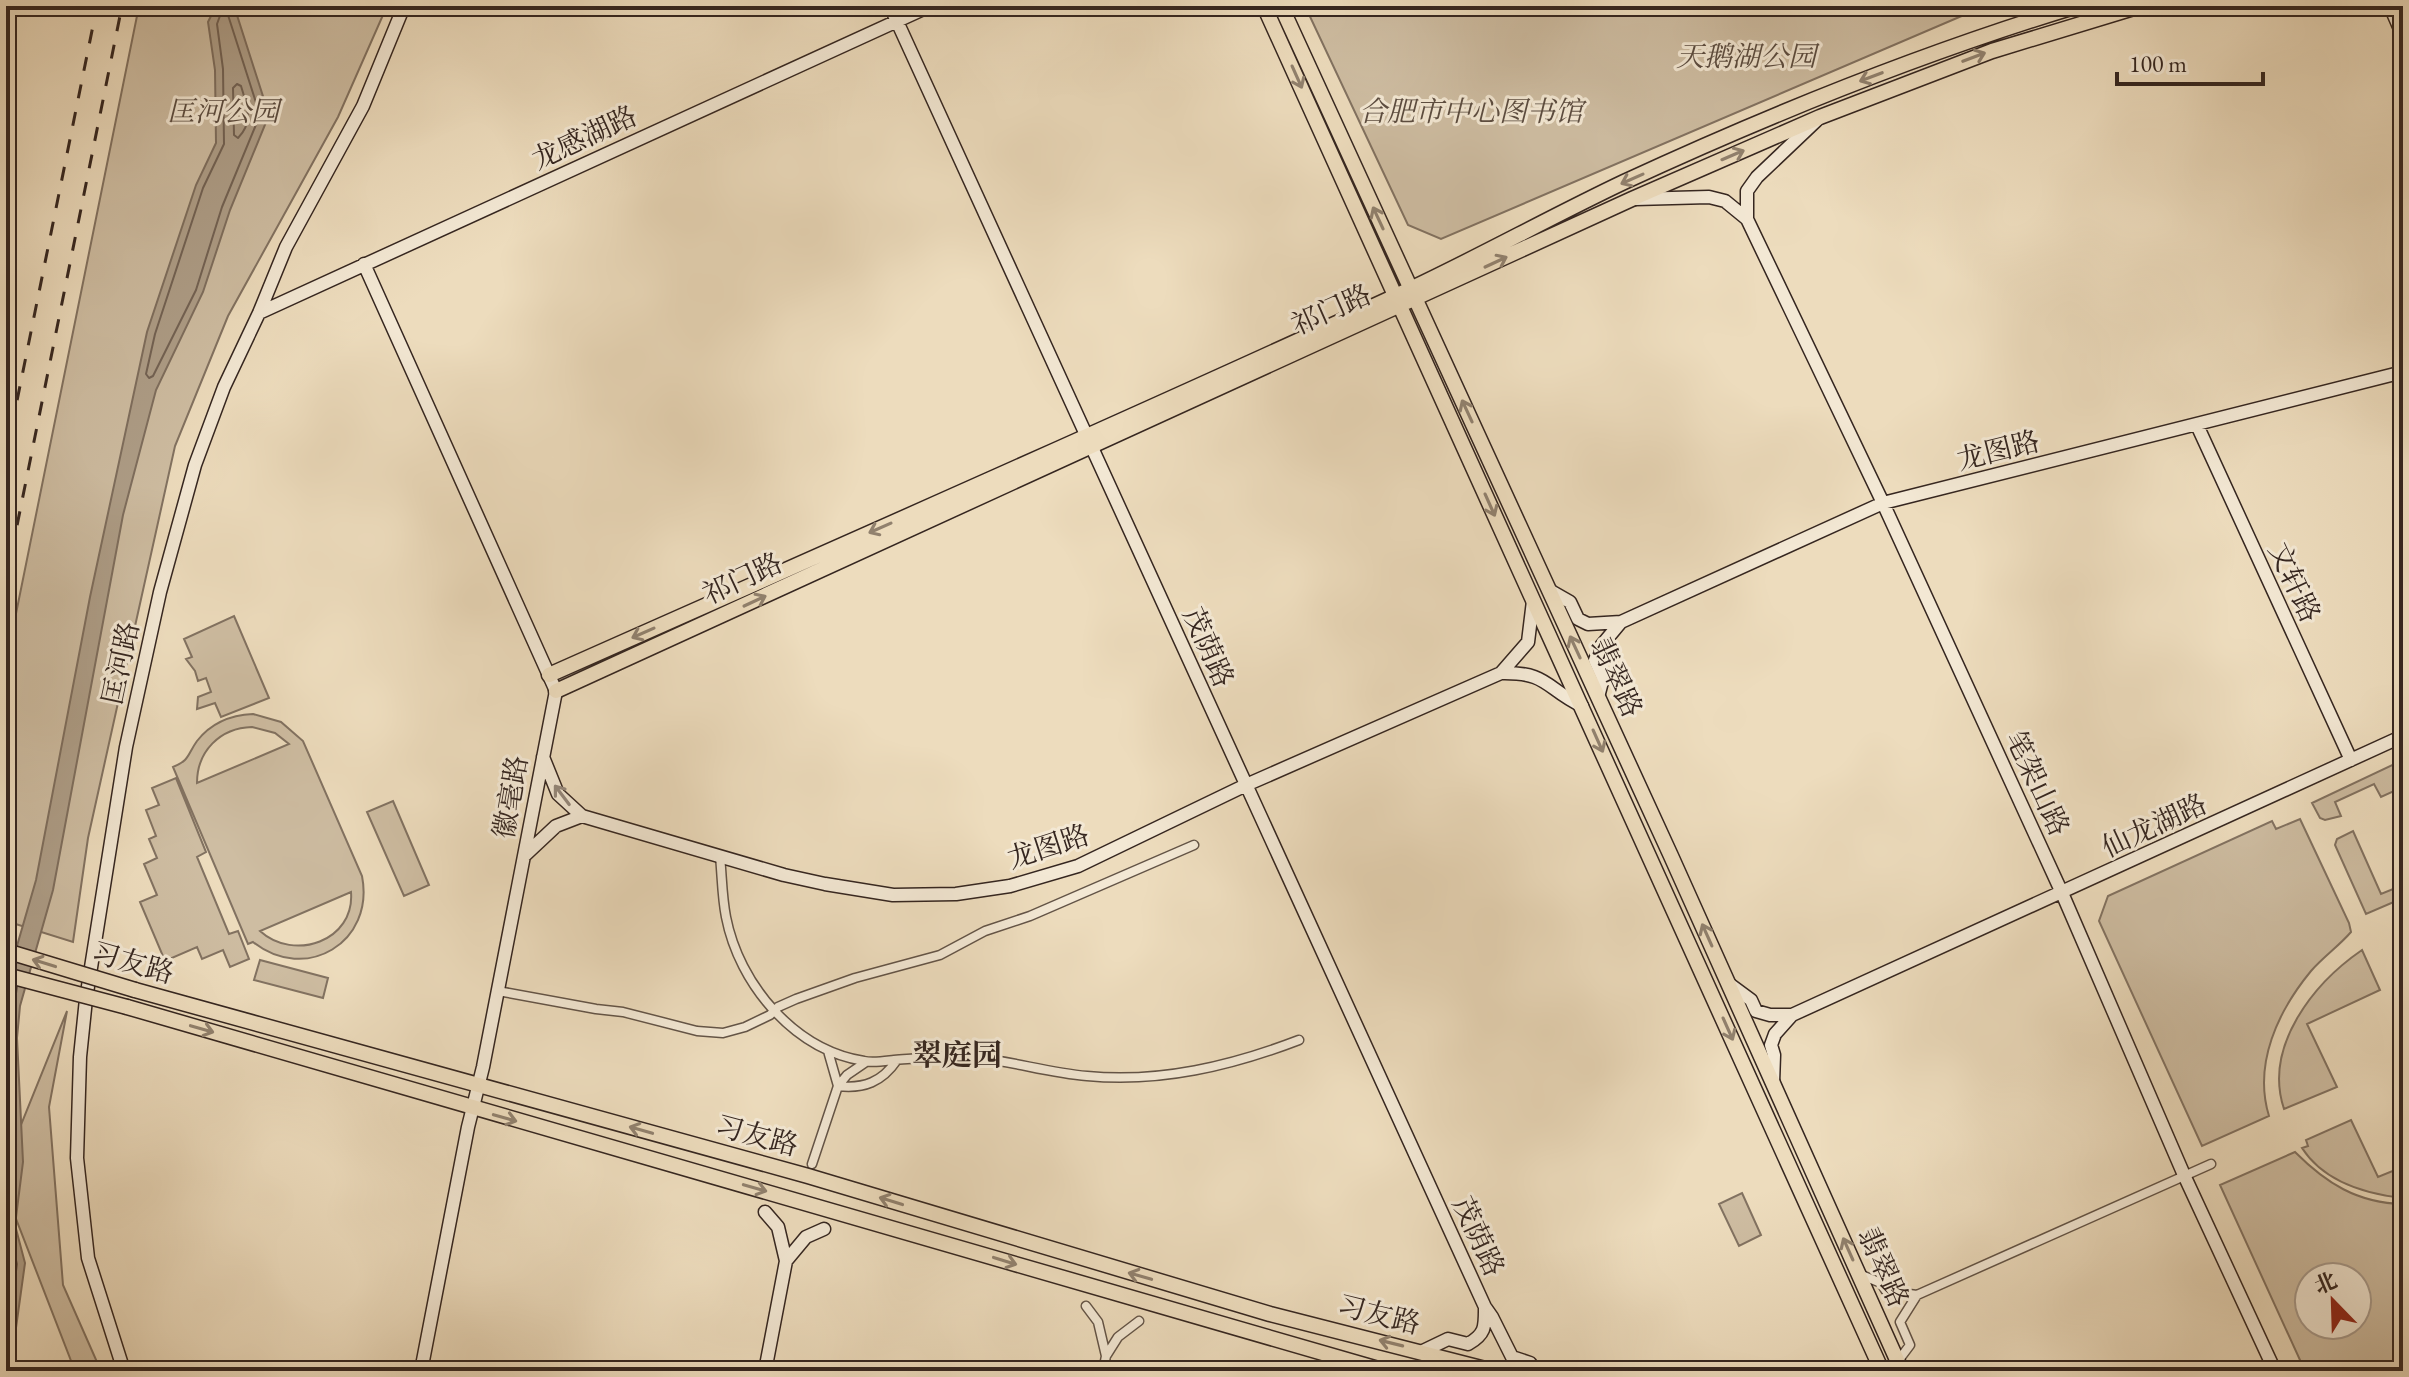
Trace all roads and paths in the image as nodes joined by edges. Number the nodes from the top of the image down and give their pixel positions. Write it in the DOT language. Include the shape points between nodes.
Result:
graph roads {
  1 [pos="404,6"];
  2 [pos="890,6"];
  3 [pos="930,6"];
  4 [pos="1264,6"];
  5 [pos="1281,6"];
  6 [pos="2077,6"];
  7 [pos="2140,6"];
  8 [pos="2390,6"];
  9 [pos="897,21"];
  10 [pos="2403,36"];
  11 [pos="1820,117"];
  12 [pos="1632,199"];
  13 [pos="1747,219"];
  14 [pos="364,264"];
  15 [pos="1413,294"];
  16 [pos="1398,301"];
  17 [pos="259,313"];
  18 [pos="2403,372"];
  19 [pos="2197,425"];
  20 [pos="1090,441"];
  21 [pos="1883,503"];
  22 [pos="1549,590"];
  23 [pos="1533,598"];
  24 [pos="1621,622"];
  25 [pos="1501,673"];
  26 [pos="549,675"];
  27 [pos="556,691"];
  28 [pos="1598,697"];
  29 [pos="1582,706"];
  30 [pos="2403,736"];
  31 [pos="542,755"];
  32 [pos="2351,760"];
  33 [pos="1246,785"];
  34 [pos="582,816"];
  35 [pos="1194,845"];
  36 [pos="524,856"];
  37 [pos="720,856"];
  38 [pos="2062,893"];
  39 [pos="6,951"];
  40 [pos="6,975"];
  41 [pos="1728,983"];
  42 [pos="498,991"];
  43 [pos="775,1010"];
  44 [pos="1792,1015"];
  45 [pos="1299,1040"];
  46 [pos="828,1051"];
  47 [pos="897,1060"];
  48 [pos="866,1062"];
  49 [pos="479,1083"];
  50 [pos="1773,1083"];
  51 [pos="838,1086"];
  52 [pos="472,1109"];
  53 [pos="812,1164"];
  54 [pos="2211,1164"];
  55 [pos="2184,1175"];
  56 [pos="765,1212"];
  57 [pos="824,1229"];
  58 [pos="786,1261"];
  59 [pos="1859,1274"];
  60 [pos="1917,1295"];
  61 [pos="1086,1306"];
  62 [pos="1485,1307"];
  63 [pos="1139,1321"];
  64 [pos="1423,1351"];
  65 [pos="1106,1356"];
  66 [pos="1900,1366"];
  67 [pos="124,1371"];
  68 [pos="421,1371"];
  69 [pos="765,1371"];
  70 [pos="1103,1371"];
  71 [pos="1385,1371"];
  72 [pos="1493,1371"];
  73 [pos="1536,1371"];
  74 [pos="1882,1371"];
  75 [pos="2275,1371"];
  1 -- 17 [label="street, 匡河路" via="363,106 286,247"];
  2 -- 9 [label="street, 茂荫路"];
  3 -- 9 [label="street, 龙感湖路"];
  4 -- 16 [label="main road, 翡翠路, one-way"];
  15 -- 5 [label="main road, 翡翠路, one-way"];
  6 -- 15 [label="main road, 祁门路, one-way" via="1987,33 1813,100 1624,182"];
  11 -- 7 [label="main road, 祁门路, one-way" via="1992,51"];
  8 -- 10 [label="street"];
  9 -- 14 [label="street, 龙感湖路"];
  9 -- 20 [label="street, 茂荫路"];
  12 -- 11 [label="main road, 祁门路, one-way"];
  11 -- 13 [label="street" via="1757,177 1747,191"];
  12 -- 13 [label="street" via="1709,197 1725,201"];
  15 -- 12 [label="main road, 祁门路, one-way"];
  13 -- 21 [label="street, 笔架山路"];
  14 -- 17 [label="street, 龙感湖路"];
  14 -- 26 [label="street"];
  15 -- 16 [label="main road, 祁门路"];
  22 -- 15 [label="main road, 翡翠路, one-way"];
  16 -- 20 [label="main road, 祁门路"];
  16 -- 23 [label="main road, 翡翠路, one-way"];
  17 -- 67 [label="street, 匡河路" via="200,452 160,592 126,747 86,999 77,1158 88,1258"];
  18 -- 19 [label="street, 龙图路"];
  19 -- 21 [label="street, 龙图路"];
  19 -- 32 [label="street, 文轩路"];
  20 -- 26 [label="main road, 祁门路, one-way"];
  27 -- 20 [label="main road, 祁门路, one-way"];
  20 -- 33 [label="street, 茂荫路"];
  21 -- 24 [label="street, 龙图路"];
  21 -- 38 [label="street, 笔架山路"];
  22 -- 24 [label="street" via="1570,602 1578,619 1588,624"];
  28 -- 22 [label="main road, 翡翠路, one-way"];
  23 -- 25 [label="street" via="1528,642"];
  23 -- 29 [label="main road, 翡翠路"];
  24 -- 28 [label="street" via="1595,660 1603,678"];
  25 -- 29 [label="street" via="1524,672 1546,680"];
  25 -- 33 [label="street, 龙图路"];
  26 -- 27 [label="street"];
  27 -- 31 [label="street, 徽毫路"];
  41 -- 28 [label="main road, 翡翠路, one-way"];
  29 -- 74 [label="main road, 翡翠路, one-way"];
  30 -- 32 [label="street, 仙龙湖路"];
  34 -- 31 [label="street, one-way" via="558,794"];
  31 -- 36 [label="street, 徽毫路"];
  32 -- 38 [label="street, 仙龙湖路"];
  33 -- 37 [label="street, 龙图路" via="1078,866 1010,886 956,894 893,895 825,884"];
  33 -- 62 [label="street, 茂荫路"];
  34 -- 36 [label="street" via="556,826"];
  34 -- 37 [label="street, 龙图路"];
  35 -- 43 [label="street" via="985,931 940,955 855,978"];
  36 -- 42 [label="street, 徽毫路"];
  37 -- 43 [label="street" via="732,940 743,969"];
  38 -- 44 [label="street, 仙龙湖路"];
  38 -- 55 [label="street, 笔架山路"];
  49 -- 39 [label="main road, 习友路, one-way, bridge"];
  40 -- 52 [label="main road, 习友路, one-way, bridge"];
  41 -- 44 [label="street" via="1751,1000 1756,1011"];
  41 -- 50 [label="main road, 翡翠路"];
  42 -- 43 [label="street" via="723,1033"];
  42 -- 49 [label="street, 徽毫路"];
  43 -- 46 [label="street" via="800,1035"];
  44 -- 50 [label="street" via="1771,1045"];
  45 -- 47 [label="street" via="1255,1057 1137,1079 1084,1076 980,1058"];
  46 -- 48 [label="street"];
  46 -- 51 [label="street"];
  47 -- 48 [label="street"];
  47 -- 51 [label="street" via="874,1083"];
  48 -- 51 [label="street"];
  49 -- 52 [label="street, 徽毫路"];
  64 -- 49 [label="main road, 习友路, one-way" via="1270,1314"];
  59 -- 50 [label="main road, 翡翠路, one-way"];
  51 -- 53 [label="street"];
  52 -- 68 [label="street, 徽毫路"];
  52 -- 71 [label="main road, 习友路, one-way"];
  54 -- 55 [label="street"];
  55 -- 60 [label="street"];
  55 -- 75 [label="street, 笔架山路"];
  56 -- 58 [label="street" via="778,1227"];
  57 -- 58 [label="street" via="806,1237"];
  58 -- 69 [label="street"];
  59 -- 60 [label="street" via="1881,1283 1886,1291"];
  59 -- 66 [label="main road, 翡翠路"];
  60 -- 66 [label="street" via="1900,1322 1910,1345"];
  61 -- 65 [label="street" via="1098,1322"];
  62 -- 64 [label="street" via="1481,1337 1468,1344 1448,1339"];
  62 -- 73 [label="street, 茂荫路" via="1512,1357"];
  63 -- 65 [label="street" via="1118,1337"];
  64 -- 72 [label="main road, 习友路"];
  65 -- 70 [label="street"];
}
